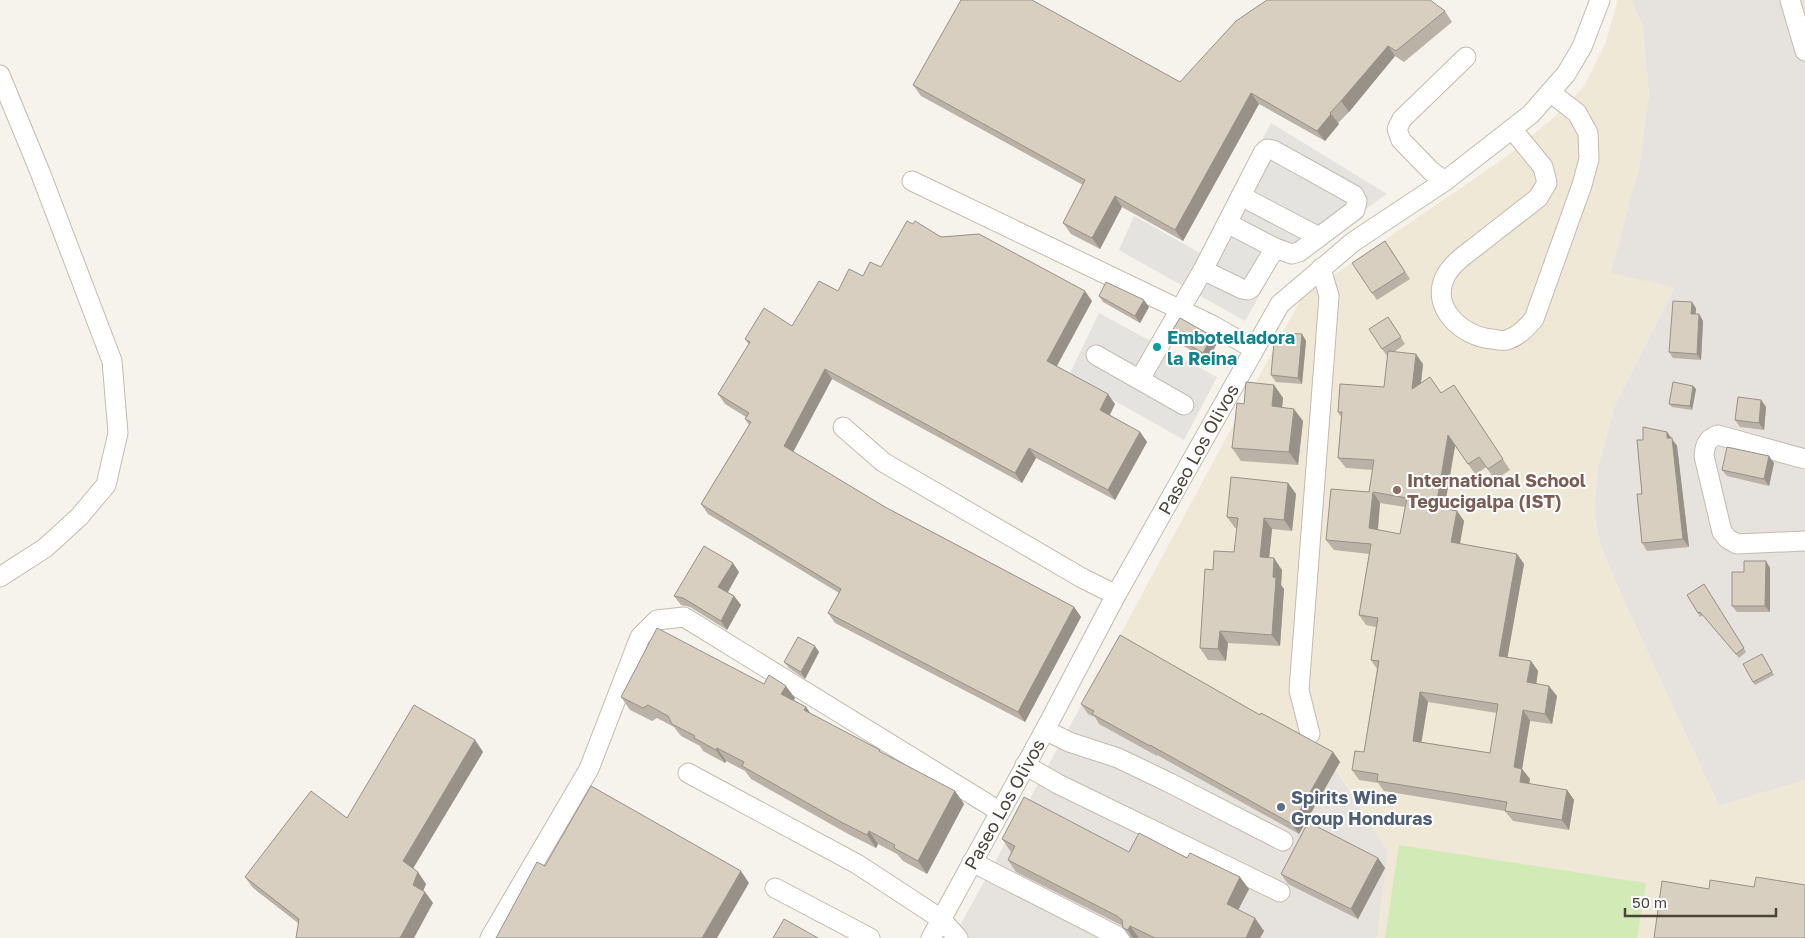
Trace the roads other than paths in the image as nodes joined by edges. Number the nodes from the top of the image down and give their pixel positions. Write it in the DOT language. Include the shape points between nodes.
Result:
graph roads {
  1 [pos="1600,0"];
  2 [pos="1790,0"];
  3 [pos="1805,51"];
  4 [pos="1466,58"];
  5 [pos="0,75"];
  6 [pos="1550,92"];
  7 [pos="1512,129"];
  8 [pos="912,181"];
  9 [pos="1444,181"];
  10 [pos="1241,196"];
  11 [pos="1227,223"];
  12 [pos="1319,237"];
  13 [pos="1275,248"];
  14 [pos="1321,268"];
  15 [pos="1203,270"];
  16 [pos="1179,310"];
  17 [pos="1254,349"];
  18 [pos="1096,355"];
  19 [pos="1140,379"];
  20 [pos="1184,405"];
  21 [pos="843,427"];
  22 [pos="1805,459"];
  23 [pos="1805,541"];
  24 [pos="0,577"];
  25 [pos="1116,595"];
  26 [pos="1045,730"];
  27 [pos="1310,734"];
  28 [pos="1025,765"];
  29 [pos="688,772"];
  30 [pos="999,811"];
  31 [pos="1283,841"];
  32 [pos="972,862"];
  33 [pos="775,888"];
  34 [pos="1280,892"];
  35 [pos="941,918"];
  36 [pos="490,938"];
  37 [pos="870,938"];
  38 [pos="931,938"];
  39 [pos="958,938"];
  40 [pos="1121,938"];
  1 -- 6 [label="street, Paseo Los Olivos" via="1582,47 1566,74"];
  2 -- 3 [label="street"];
  4 -- 9 [label="street" via="1402,118 1397,128 1401,140"];
  5 -- 24 [label="street" via="112,361 118,433 106,485 79,517 44,548"];
  6 -- 7 [label="street, Paseo Los Olivos" via="1531,114"];
  6 -- 7 [label="street" via="1577,113 1588,133 1589,159 1534,319 1522,332 1506,340 1489,339 1472,335 1456,325 1447,313 1441,294 1445,277 1456,262 1538,198 1546,182 1543,167"];
  7 -- 9 [label="street, Paseo Los Olivos"];
  8 -- 16 [label="street"];
  9 -- 14 [label="street, Paseo Los Olivos" via="1353,242"];
  10 -- 11 [label="street"];
  10 -- 12 [label="street"];
  10 -- 12 [label="street" via="1263,153 1267,149 1274,150 1354,195 1358,201 1355,210"];
  11 -- 13 [label="street"];
  11 -- 15 [label="street"];
  12 -- 13 [label="street" via="1292,254"];
  13 -- 15 [label="street" via="1248,290"];
  14 -- 17 [label="street, Paseo Los Olivos" via="1280,304"];
  14 -- 27 [label="street" via="1329,296 1298,690"];
  15 -- 16 [label="street"];
  16 -- 17 [label="street"];
  16 -- 19 [label="street"];
  17 -- 25 [label="street, Paseo Los Olivos"];
  18 -- 19 [label="street"];
  19 -- 20 [label="street"];
  21 -- 25 [label="street" via="883,462"];
  22 -- 23 [label="street" via="1718,435 1709,438 1704,456 1722,532 1728,539 1736,544"];
  25 -- 26 [label="street, Paseo Los Olivos"];
  26 -- 28 [label="street, Paseo Los Olivos"];
  26 -- 31 [label="street" via="1069,742 1118,758"];
  28 -- 30 [label="street, Paseo Los Olivos"];
  28 -- 34 [label="street"];
  29 -- 35 [label="street" via="857,864"];
  30 -- 32 [label="street, Paseo Los Olivos"];
  30 -- 36 [label="street" via="684,617 657,620 640,637 589,769"];
  32 -- 35 [label="street, Paseo Los Olivos"];
  32 -- 40 [label="street"];
  33 -- 37 [label="street"];
  35 -- 38 [label="street, Paseo Los Olivos"];
  35 -- 39 [label="street"];
}
